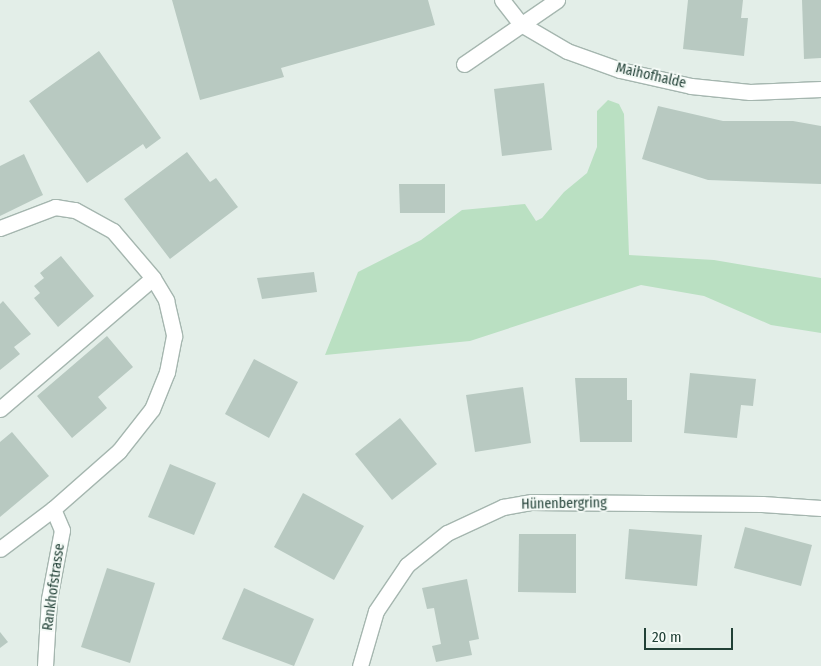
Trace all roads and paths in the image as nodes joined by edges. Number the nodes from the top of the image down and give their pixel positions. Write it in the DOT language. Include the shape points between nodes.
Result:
graph roads {
  1 [pos="502,0"];
  2 [pos="557,0"];
  3 [pos="521,24"];
  4 [pos="464,64"];
  5 [pos="821,89"];
  6 [pos="0,228"];
  7 [pos="153,278"];
  8 [pos="0,409"];
  9 [pos="821,508"];
  10 [pos="53,509"];
  11 [pos="0,549"];
  12 [pos="45,666"];
  13 [pos="360,666"];
  1 -- 3 [label="street, Maihofhalde"];
  2 -- 3 [label="street"];
  3 -- 4 [label="street"];
  3 -- 5 [label="street, Maihofhalde" via="567,51 620,70 691,86 750,92"];
  6 -- 7 [label="street" via="55,207 75,210 114,231"];
  7 -- 8 [label="street"];
  7 -- 10 [label="street" via="166,300 174,336 167,372 152,409 119,451"];
  9 -- 13 [label="street, Hünenbergring" via="762,504 532,502 503,506 447,533 408,565 376,611"];
  10 -- 11 [label="street"];
  10 -- 12 [label="street, Rankhofstrasse" via="62,530 49,599"];
}
